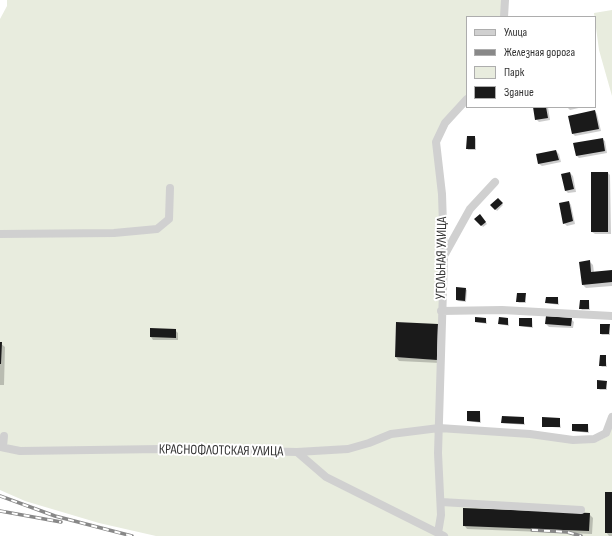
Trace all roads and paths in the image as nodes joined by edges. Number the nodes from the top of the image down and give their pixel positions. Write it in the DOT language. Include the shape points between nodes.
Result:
graph roads {
  1 [pos="505,0"];
  2 [pos="504,16"];
  3 [pos="466,100"];
  4 [pos="495,182"];
  5 [pos="170,188"];
  6 [pos="0,234"];
  7 [pos="444,257"];
  8 [pos="441,311"];
  9 [pos="612,316"];
  10 [pos="612,417"];
  11 [pos="439,428"];
  12 [pos="4,436"];
  13 [pos="1,447"];
  14 [pos="297,452"];
  15 [pos="441,502"];
  16 [pos="581,510"];
  17 [pos="441,534"];
  1 -- 2 [label="street"];
  3 -- 7 [label="street, УГОЛЬНАЯ УЛИЦА" via="445,123 436,142 442,194"];
  4 -- 7 [label="street" via="470,209 454,234"];
  5 -- 6 [label="street" via="169,219 157,229 114,233"];
  7 -- 8 [label="street, УГОЛЬНАЯ УЛИЦА"];
  8 -- 9 [label="street" via="502,310"];
  8 -- 11 [label="street, УГОЛЬНАЯ УЛИЦА"];
  10 -- 11 [label="street" via="606,433 594,439 573,440 530,434"];
  11 -- 14 [label="street" via="390,434 348,449"];
  11 -- 15 [label="street, УГОЛЬНАЯ УЛИЦА"];
  12 -- 13 [label="street"];
  13 -- 14 [label="street, КРАСНОФЛОТСКАЯ УЛИЦА" via="20,451 161,449"];
  14 -- 17 [label="street, КРАСНОФЛОТСКАЯ УЛИЦА" via="326,477"];
  15 -- 16 [label="street"];
  15 -- 17 [label="street, УГОЛЬНАЯ УЛИЦА"];
}
